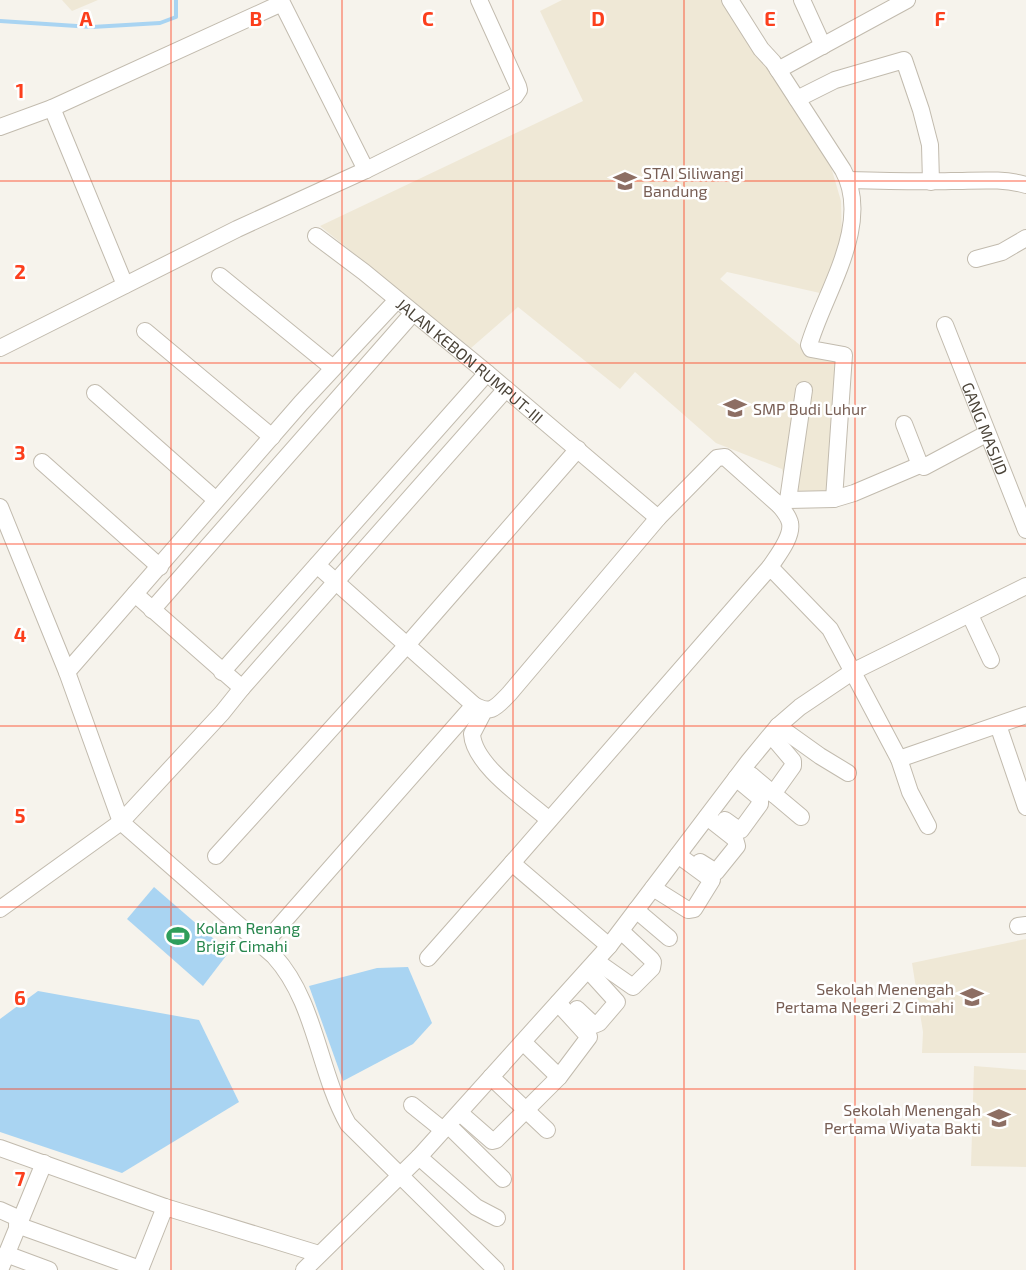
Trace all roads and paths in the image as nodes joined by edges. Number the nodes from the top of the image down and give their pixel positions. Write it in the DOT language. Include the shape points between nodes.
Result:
graph roads {
  1 [pos="478,0"];
  2 [pos="802,0"];
  3 [pos="907,0"];
  4 [pos="284,1"];
  5 [pos="734,1"];
  6 [pos="823,46"];
  7 [pos="776,66"];
  8 [pos="797,99"];
  9 [pos="52,108"];
  10 [pos="0,127"];
  11 [pos="366,170"];
  12 [pos="848,180"];
  13 [pos="931,182"];
  14 [pos="1026,185"];
  15 [pos="316,236"];
  16 [pos="1026,238"];
  17 [pos="976,260"];
  18 [pos="220,276"];
  19 [pos="124,285"];
  20 [pos="397,300"];
  21 [pos="413,313"];
  22 [pos="945,325"];
  23 [pos="145,331"];
  24 [pos="0,348"];
  25 [pos="333,368"];
  26 [pos="487,373"];
  27 [pos="506,389"];
  28 [pos="804,390"];
  29 [pos="95,393"];
  30 [pos="904,424"];
  31 [pos="986,434"];
  32 [pos="272,437"];
  33 [pos="578,449"];
  34 [pos="42,462"];
  35 [pos="920,465"];
  36 [pos="834,499"];
  37 [pos="216,500"];
  38 [pos="784,503"];
  39 [pos="0,507"];
  40 [pos="658,518"];
  41 [pos="1026,530"];
  42 [pos="317,566"];
  43 [pos="160,567"];
  44 [pos="770,567"];
  45 [pos="335,582"];
  46 [pos="1026,586"];
  47 [pos="135,594"];
  48 [pos="152,610"];
  49 [pos="970,615"];
  50 [pos="407,645"];
  51 [pos="991,660"];
  52 [pos="67,672"];
  53 [pos="222,672"];
  54 [pos="852,672"];
  55 [pos="242,688"];
  56 [pos="479,708"];
  57 [pos="1026,715"];
  58 [pos="998,725"];
  59 [pos="774,730"];
  60 [pos="899,759"];
  61 [pos="740,773"];
  62 [pos="848,773"];
  63 [pos="773,794"];
  64 [pos="1026,807"];
  65 [pos="710,813"];
  66 [pos="801,817"];
  67 [pos="549,820"];
  68 [pos="122,822"];
  69 [pos="928,826"];
  70 [pos="680,852"];
  71 [pos="216,856"];
  72 [pos="512,863"];
  73 [pos="653,888"];
  74 [pos="0,909"];
  75 [pos="636,910"];
  76 [pos="621,931"];
  77 [pos="669,938"];
  78 [pos="262,946"];
  79 [pos="609,946"];
  80 [pos="428,958"];
  81 [pos="592,965"];
  82 [pos="561,999"];
  83 [pos="523,1042"];
  84 [pos="491,1077"];
  85 [pos="559,1077"];
  86 [pos="412,1105"];
  87 [pos="526,1110"];
  88 [pos="450,1123"];
  89 [pos="547,1130"];
  90 [pos="0,1148"];
  91 [pos="419,1157"];
  92 [pos="44,1163"];
  93 [pos="400,1177"];
  94 [pos="503,1179"];
  95 [pos="165,1207"];
  96 [pos="0,1210"];
  97 [pos="497,1218"];
  98 [pos="19,1222"];
  99 [pos="6,1254"];
  100 [pos="319,1254"];
  101 [pos="0,1270"];
  102 [pos="49,1270"];
  103 [pos="140,1270"];
  104 [pos="304,1270"];
  105 [pos="496,1270"];
  1 -- 11 [label="street" via="518,93"];
  2 -- 6 [label="street"];
  3 -- 6 [label="street"];
  4 -- 9 [label="street"];
  4 -- 11 [label="street"];
  5 -- 7 [label="street" via="761,49"];
  6 -- 7 [label="street"];
  7 -- 8 [label="street"];
  8 -- 12 [label="street"];
  8 -- 13 [label="street" via="835,80 904,60 930,145"];
  9 -- 10 [label="street"];
  9 -- 19 [label="street"];
  11 -- 19 [label="street"];
  12 -- 13 [label="street"];
  12 -- 36 [label="street" via="852,196 850,232 809,345 811,349 844,356"];
  13 -- 14 [label="street"];
  15 -- 20 [label="street"];
  16 -- 17 [label="street" via="1002,252"];
  18 -- 25 [label="street"];
  19 -- 24 [label="street"];
  20 -- 21 [label="street, JALAN KEBON RUMPUT-III"];
  20 -- 25 [label="street, JALAN KEBON RUMPUT-III"];
  21 -- 26 [label="street, JALAN KEBON RUMPUT-III"];
  21 -- 48 [label="street"];
  22 -- 31 [label="street, GANG MASJID"];
  23 -- 32 [label="street"];
  25 -- 32 [label="street, JALAN KEBON RUMPUT-III"];
  26 -- 27 [label="street, JALAN KEBON RUMPUT-III"];
  26 -- 42 [label="street"];
  27 -- 33 [label="street, JALAN KEBON RUMPUT-III"];
  27 -- 45 [label="street"];
  28 -- 38 [label="street"];
  29 -- 37 [label="street"];
  30 -- 35 [label="street"];
  31 -- 35 [label="street" via="924,467"];
  31 -- 41 [label="street, GANG MASJID"];
  32 -- 37 [label="street, JALAN KEBON RUMPUT-III"];
  33 -- 40 [label="street, JALAN KEBON RUMPUT-III"];
  33 -- 50 [label="street"];
  34 -- 43 [label="street"];
  35 -- 36 [label="street"];
  36 -- 38 [label="street"];
  37 -- 43 [label="street, JALAN KEBON RUMPUT-III"];
  38 -- 40 [label="street" via="720,456"];
  38 -- 44 [label="street" via="790,531"];
  39 -- 52 [label="street"];
  40 -- 56 [label="street" via="509,694 495,707"];
  42 -- 45 [label="street"];
  42 -- 53 [label="street"];
  43 -- 47 [label="street, JALAN KEBON RUMPUT-III"];
  44 -- 54 [label="street" via="830,629"];
  44 -- 67 [label="street"];
  45 -- 50 [label="street"];
  45 -- 55 [label="street"];
  46 -- 49 [label="street"];
  47 -- 48 [label="street"];
  47 -- 52 [label="street, JALAN KEBON RUMPUT-III"];
  48 -- 53 [label="street"];
  49 -- 51 [label="street"];
  49 -- 54 [label="street"];
  50 -- 56 [label="street"];
  50 -- 71 [label="street"];
  52 -- 68 [label="street"];
  53 -- 55 [label="street"];
  54 -- 59 [label="street"];
  54 -- 60 [label="street"];
  55 -- 68 [label="street"];
  56 -- 67 [label="street" via="472,735 477,750 489,768"];
  56 -- 78 [label="street"];
  57 -- 58 [label="street"];
  58 -- 60 [label="street"];
  58 -- 64 [label="street"];
  59 -- 61 [label="street"];
  59 -- 62 [label="street"];
  59 -- 63 [label="street" via="793,766"];
  60 -- 69 [label="street" via="910,792"];
  61 -- 63 [label="street"];
  61 -- 65 [label="street"];
  61 -- 65 [label="street" via="760,798 754,813 741,830"];
  63 -- 66 [label="street"];
  65 -- 70 [label="street"];
  65 -- 70 [label="street" via="735,839 735,849 716,872"];
  67 -- 72 [label="street"];
  68 -- 74 [label="street"];
  68 -- 78 [label="street"];
  70 -- 73 [label="street"];
  70 -- 73 [label="street" via="712,880 694,909 688,910"];
  72 -- 79 [label="street"];
  72 -- 80 [label="street"];
  73 -- 75 [label="street"];
  75 -- 76 [label="street"];
  75 -- 77 [label="street"];
  76 -- 79 [label="street"];
  76 -- 81 [label="street" via="651,958 652,968 633,987"];
  78 -- 93 [label="street" via="286,968 299,990 339,1109 348,1124"];
  79 -- 81 [label="street"];
  81 -- 82 [label="street"];
  81 -- 82 [label="street" via="616,999 610,1011 594,1025"];
  82 -- 83 [label="street"];
  82 -- 85 [label="street" via="589,1037"];
  83 -- 84 [label="street"];
  83 -- 85 [label="street"];
  84 -- 87 [label="street"];
  84 -- 88 [label="street"];
  85 -- 87 [label="street"];
  86 -- 88 [label="street"];
  87 -- 88 [label="street" via="492,1141"];
  87 -- 89 [label="street"];
  88 -- 91 [label="street"];
  88 -- 94 [label="street"];
  90 -- 92 [label="street"];
  91 -- 93 [label="street"];
  91 -- 97 [label="street" via="476,1207"];
  92 -- 95 [label="street"];
  92 -- 98 [label="street"];
  93 -- 100 [label="street"];
  93 -- 105 [label="street"];
  95 -- 100 [label="street"];
  95 -- 103 [label="street"];
  96 -- 98 [label="street"];
  98 -- 99 [label="street"];
  98 -- 103 [label="street"];
  99 -- 101 [label="street"];
  99 -- 102 [label="street"];
  100 -- 104 [label="street"];
}
